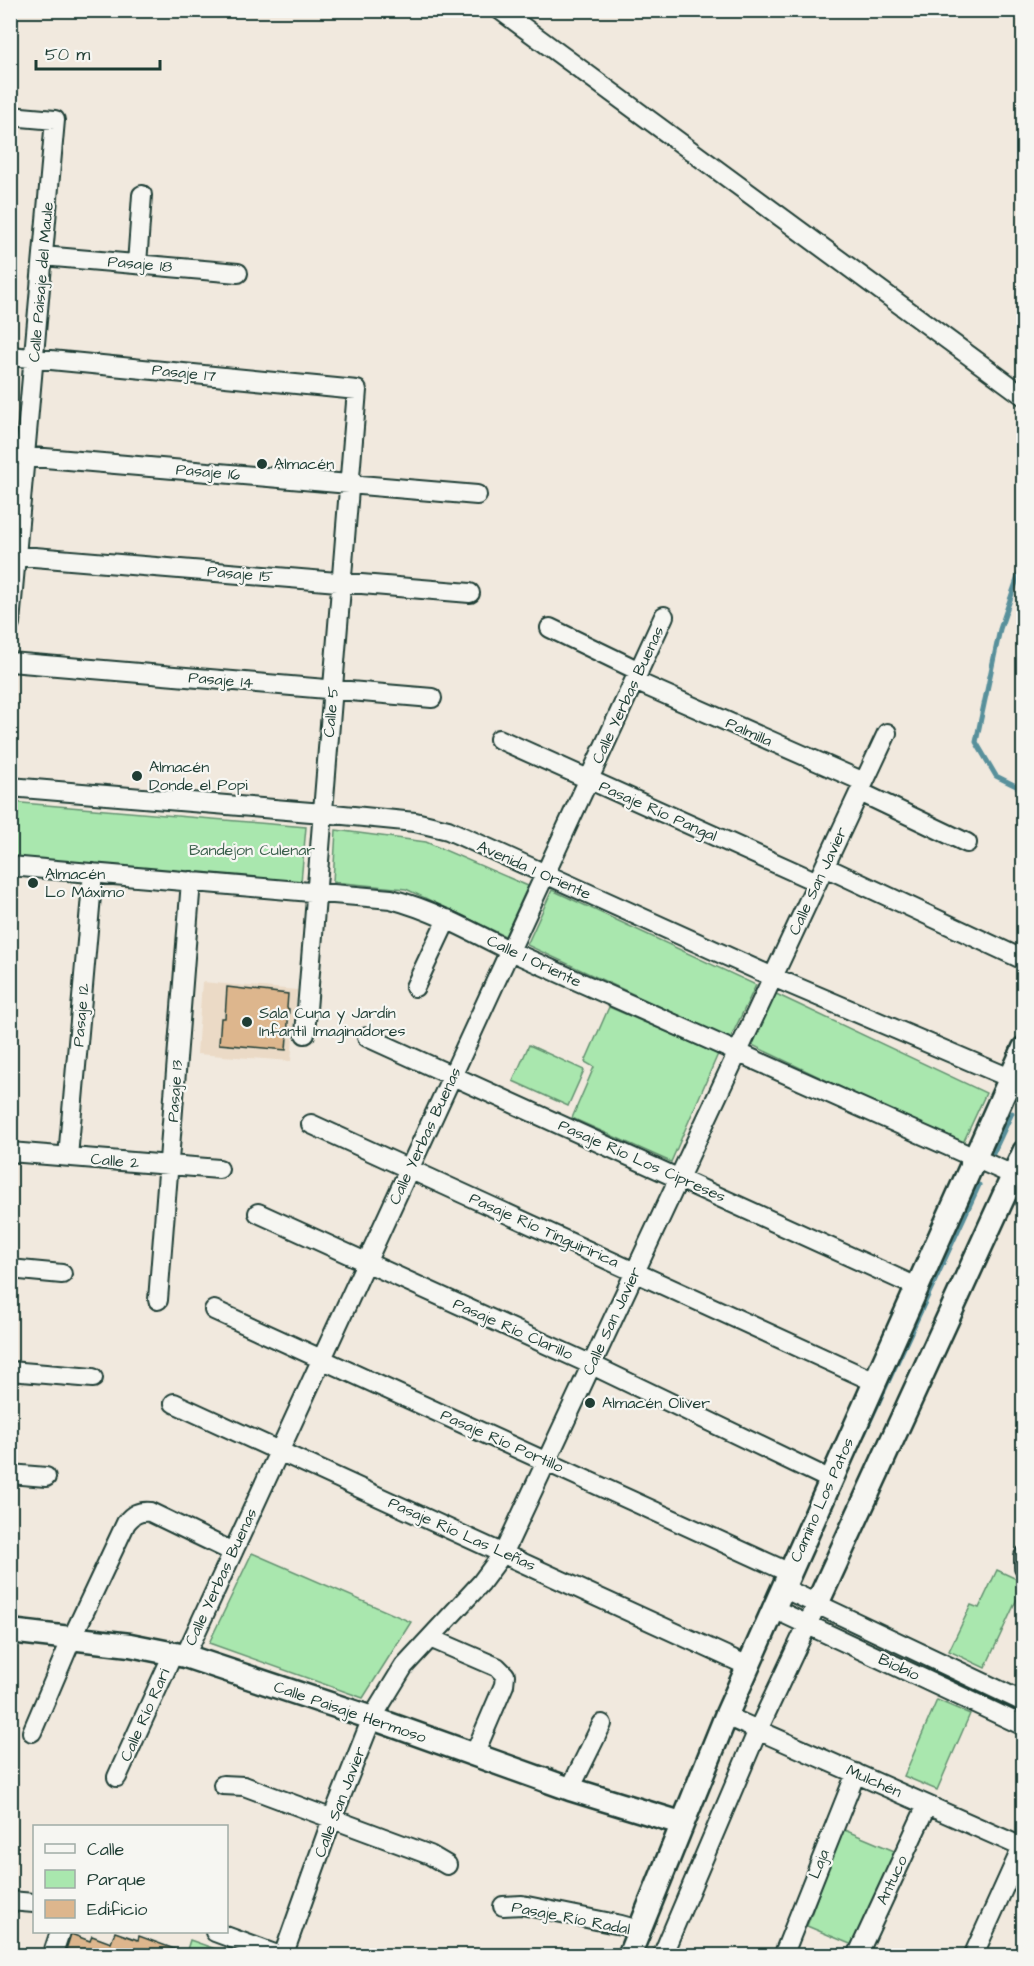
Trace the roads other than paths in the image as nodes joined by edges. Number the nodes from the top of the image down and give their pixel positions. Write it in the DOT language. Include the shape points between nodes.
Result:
graph roads {
  1 [pos="500,10"];
  2 [pos="10,116"];
  3 [pos="142,195"];
  4 [pos="43,256"];
  5 [pos="137,264"];
  6 [pos="237,273"];
  7 [pos="10,356"];
  8 [pos="34,358"];
  9 [pos="357,390"];
  10 [pos="1023,396"];
  11 [pos="18,456"];
  12 [pos="350,484"];
  13 [pos="477,495"];
  14 [pos="13,555"];
  15 [pos="342,582"];
  16 [pos="470,593"];
  17 [pos="664,616"];
  18 [pos="10,623"];
  19 [pos="550,628"];
  20 [pos="10,662"];
  21 [pos="637,676"];
  22 [pos="333,689"];
  23 [pos="432,698"];
  24 [pos="887,733"];
  25 [pos="499,739"];
  26 [pos="589,780"];
  27 [pos="10,787"];
  28 [pos="862,787"];
  29 [pos="323,813"];
  30 [pos="967,843"];
  31 [pos="10,866"];
  32 [pos="93,873"];
  33 [pos="545,875"];
  34 [pos="821,875"];
  35 [pos="191,881"];
  36 [pos="317,892"];
  37 [pos="447,919"];
  38 [pos="510,951"];
  39 [pos="1023,960"];
  40 [pos="773,977"];
  41 [pos="416,987"];
  42 [pos="305,1034"];
  43 [pos="367,1037"];
  44 [pos="1023,1048"];
  45 [pos="738,1053"];
  46 [pos="452,1076"];
  47 [pos="1017,1082"];
  48 [pos="311,1124"];
  49 [pos="10,1152"];
  50 [pos="1023,1152"];
  51 [pos="68,1157"];
  52 [pos="975,1158"];
  53 [pos="170,1166"];
  54 [pos="219,1169"];
  55 [pos="409,1169"];
  56 [pos="679,1178"];
  57 [pos="1018,1180"];
  58 [pos="258,1213"];
  59 [pos="366,1263"];
  60 [pos="10,1269"];
  61 [pos="635,1271"];
  62 [pos="62,1274"];
  63 [pos="917,1287"];
  64 [pos="158,1300"];
  65 [pos="214,1310"];
  66 [pos="322,1360"];
  67 [pos="592,1365"];
  68 [pos="10,1371"];
  69 [pos="93,1378"];
  70 [pos="875,1382"];
  71 [pos="174,1403"];
  72 [pos="279,1451"];
  73 [pos="547,1461"];
  74 [pos="10,1474"];
  75 [pos="46,1477"];
  76 [pos="831,1480"];
  77 [pos="233,1552"];
  78 [pos="504,1552"];
  79 [pos="1023,1556"];
  80 [pos="1023,1567"];
  81 [pos="782,1590"];
  82 [pos="812,1614"];
  83 [pos="10,1631"];
  84 [pos="72,1638"];
  85 [pos="430,1638"];
  86 [pos="179,1655"];
  87 [pos="748,1666"];
  88 [pos="1023,1702"];
  89 [pos="726,1716"];
  90 [pos="372,1718"];
  91 [pos="602,1724"];
  92 [pos="1023,1726"];
  93 [pos="758,1730"];
  94 [pos="32,1732"];
  95 [pos="474,1755"];
  96 [pos="856,1773"];
  97 [pos="117,1777"];
  98 [pos="223,1785"];
  99 [pos="570,1789"];
  100 [pos="927,1805"];
  101 [pos="332,1819"];
  102 [pos="681,1823"];
  103 [pos="1023,1845"];
  104 [pos="447,1865"];
  105 [pos="10,1901"];
  106 [pos="33,1903"];
  107 [pos="503,1906"];
  108 [pos="60,1933"];
  109 [pos="218,1933"];
  110 [pos="634,1943"];
  111 [pos="666,1954"];
  112 [pos="52,1956"];
  113 [pos="282,1956"];
  114 [pos="783,1956"];
  115 [pos="857,1956"];
  116 [pos="974,1956"];
  1 -- 10 [label="street"];
  2 -- 4 [label="street, Calle Paisaje del Maule" via="55,120"];
  3 -- 5 [label="street"];
  4 -- 5 [label="street, Pasaje 18"];
  4 -- 8 [label="street, Calle Paisaje del Maule"];
  5 -- 6 [label="street, Pasaje 18"];
  7 -- 8 [label="street, Pasaje 17"];
  8 -- 9 [label="street, Pasaje 17"];
  8 -- 11 [label="street, Calle Paisaje del Maule"];
  9 -- 12 [label="street, Calle 5"];
  11 -- 12 [label="street, Pasaje 16"];
  11 -- 14 [label="street, Calle Paisaje del Maule"];
  12 -- 13 [label="street, Pasaje 16"];
  12 -- 15 [label="street, Calle 5"];
  14 -- 15 [label="street, Pasaje 15"];
  14 -- 18 [label="street, Calle Paisaje del Maule"];
  15 -- 16 [label="street, Pasaje 15"];
  15 -- 22 [label="street, Calle 5"];
  17 -- 21 [label="street, Calle Yerbas Buenas"];
  19 -- 21 [label="street, Palmilla"];
  20 -- 22 [label="street, Pasaje 14"];
  21 -- 26 [label="street, Calle Yerbas Buenas"];
  21 -- 28 [label="street, Palmilla"];
  22 -- 23 [label="street, Pasaje 14"];
  22 -- 29 [label="street, Calle 5"];
  24 -- 28 [label="street, Calle San Javier"];
  25 -- 26 [label="street, Pasaje Río Pangal"];
  26 -- 33 [label="street, Calle Yerbas Buenas"];
  26 -- 34 [label="street, Pasaje Río Pangal"];
  27 -- 29 [label="street, Avenida 1 Oriente"];
  28 -- 30 [label="street, Palmilla"];
  28 -- 34 [label="street, Calle San Javier"];
  29 -- 33 [label="street, Avenida 1 Oriente" via="430,825"];
  29 -- 36 [label="street, Calle 5"];
  31 -- 32 [label="street, Calle 1 Oriente"];
  32 -- 35 [label="street, Calle 1 Oriente"];
  32 -- 51 [label="street, Pasaje 12"];
  33 -- 38 [label="street, Calle Yerbas Buenas"];
  33 -- 40 [label="street, Avenida 1 Oriente"];
  34 -- 39 [label="street, Pasaje Río Pangal"];
  34 -- 40 [label="street, Calle San Javier"];
  35 -- 36 [label="street, Calle 1 Oriente"];
  35 -- 53 [label="street, Pasaje 13"];
  36 -- 37 [label="street, Calle 1 Oriente" via="391,899"];
  36 -- 42 [label="street, Calle 5"];
  37 -- 38 [label="street, Calle 1 Oriente"];
  37 -- 41 [label="street"];
  38 -- 45 [label="street, Calle 1 Oriente"];
  38 -- 46 [label="street, Calle Yerbas Buenas"];
  40 -- 45 [label="street, Calle San Javier"];
  40 -- 47 [label="street, Avenida 1 Oriente"];
  43 -- 46 [label="street, Pasaje Río Los Cipreses"];
  44 -- 47 [label="street, Camino Los Patos"];
  45 -- 52 [label="street, Calle 1 Oriente"];
  45 -- 56 [label="street, Calle San Javier"];
  46 -- 55 [label="street, Calle Yerbas Buenas"];
  46 -- 56 [label="street, Pasaje Río Los Cipreses"];
  47 -- 52 [label="street, Camino Los Patos"];
  48 -- 55 [label="street, Pasaje Río Tinguiririca"];
  49 -- 51 [label="street, Calle 2"];
  50 -- 57 [label="street"];
  51 -- 53 [label="street, Calle 2"];
  52 -- 57 [label="street, Calle 1 Oriente"];
  52 -- 63 [label="street, Camino Los Patos"];
  53 -- 54 [label="street, Calle 2"];
  53 -- 64 [label="street, Pasaje 13"];
  55 -- 59 [label="street, Calle Yerbas Buenas"];
  55 -- 61 [label="street, Pasaje Río Tinguiririca"];
  56 -- 61 [label="street, Calle San Javier"];
  56 -- 63 [label="street, Pasaje Río Los Cipreses"];
  57 -- 82 [label="street"];
  58 -- 59 [label="street, Pasaje Río Clarillo"];
  59 -- 66 [label="street, Calle Yerbas Buenas"];
  59 -- 67 [label="street, Pasaje Río Clarillo"];
  60 -- 62 [label="street"];
  61 -- 67 [label="street, Calle San Javier"];
  61 -- 70 [label="street, Pasaje Río Tinguiririca"];
  63 -- 70 [label="street, Camino Los Patos"];
  65 -- 66 [label="street, Pasaje Río Portillo"];
  66 -- 72 [label="street, Calle Yerbas Buenas"];
  66 -- 73 [label="street, Pasaje Río Portillo"];
  67 -- 73 [label="street, Calle San Javier"];
  67 -- 76 [label="street, Pasaje Río Clarillo"];
  68 -- 69 [label="street"];
  70 -- 76 [label="street, Camino Los Patos"];
  71 -- 72 [label="street, Pasaje Río Las Leñas"];
  72 -- 77 [label="street, Calle Yerbas Buenas"];
  72 -- 78 [label="street, Pasaje Río Las Leñas"];
  73 -- 78 [label="street, Calle San Javier"];
  73 -- 81 [label="street, Pasaje Río Portillo"];
  74 -- 75 [label="street"];
  76 -- 81 [label="street, Camino Los Patos"];
  77 -- 84 [label="street" via="150,1512 136,1513 126,1523"];
  77 -- 86 [label="street, Calle Yerbas Buenas"];
  78 -- 85 [label="street, Calle San Javier"];
  78 -- 87 [label="street, Pasaje Río Las Leñas"];
  79 -- 80 [label="street"];
  81 -- 82 [label="street, Biobío"];
  81 -- 87 [label="street, Camino Los Patos"];
  82 -- 88 [label="street, Biobío"];
  82 -- 92 [label="street, Biobío"];
  82 -- 93 [label="street"];
  83 -- 84 [label="street, Calle Paisaje Hermoso"];
  84 -- 86 [label="street, Calle Paisaje Hermoso"];
  84 -- 94 [label="street"];
  85 -- 90 [label="street, Calle San Javier" via="404,1666"];
  85 -- 95 [label="street" via="497,1667 505,1675"];
  86 -- 90 [label="street, Calle Paisaje Hermoso"];
  86 -- 97 [label="street, Calle Río Rari"];
  87 -- 89 [label="street, Camino Los Patos"];
  89 -- 93 [label="street, Mulchén"];
  89 -- 102 [label="street, Camino Los Patos"];
  90 -- 95 [label="street, Calle Paisaje Hermoso"];
  90 -- 101 [label="street, Calle San Javier"];
  91 -- 99 [label="street"];
  93 -- 96 [label="street, Mulchén"];
  93 -- 111 [label="street"];
  95 -- 99 [label="street, Calle Paisaje Hermoso"];
  96 -- 100 [label="street, Mulchén"];
  96 -- 114 [label="street, Laja"];
  98 -- 101 [label="street" via="244,1786"];
  99 -- 102 [label="street, Calle Paisaje Hermoso"];
  100 -- 103 [label="street, Mulchén"];
  100 -- 115 [label="street, Antuco"];
  101 -- 104 [label="street"];
  101 -- 113 [label="street, Calle San Javier"];
  102 -- 110 [label="street, Camino Los Patos"];
  103 -- 116 [label="street"];
  105 -- 106 [label="street"];
  107 -- 110 [label="street, Pasaje Río Radal" via="522,1905 621,1925"];
  108 -- 112 [label="street"];
  109 -- 113 [label="street"];
  110 -- 111 [label="street, Pasaje Río Radal"];
}
